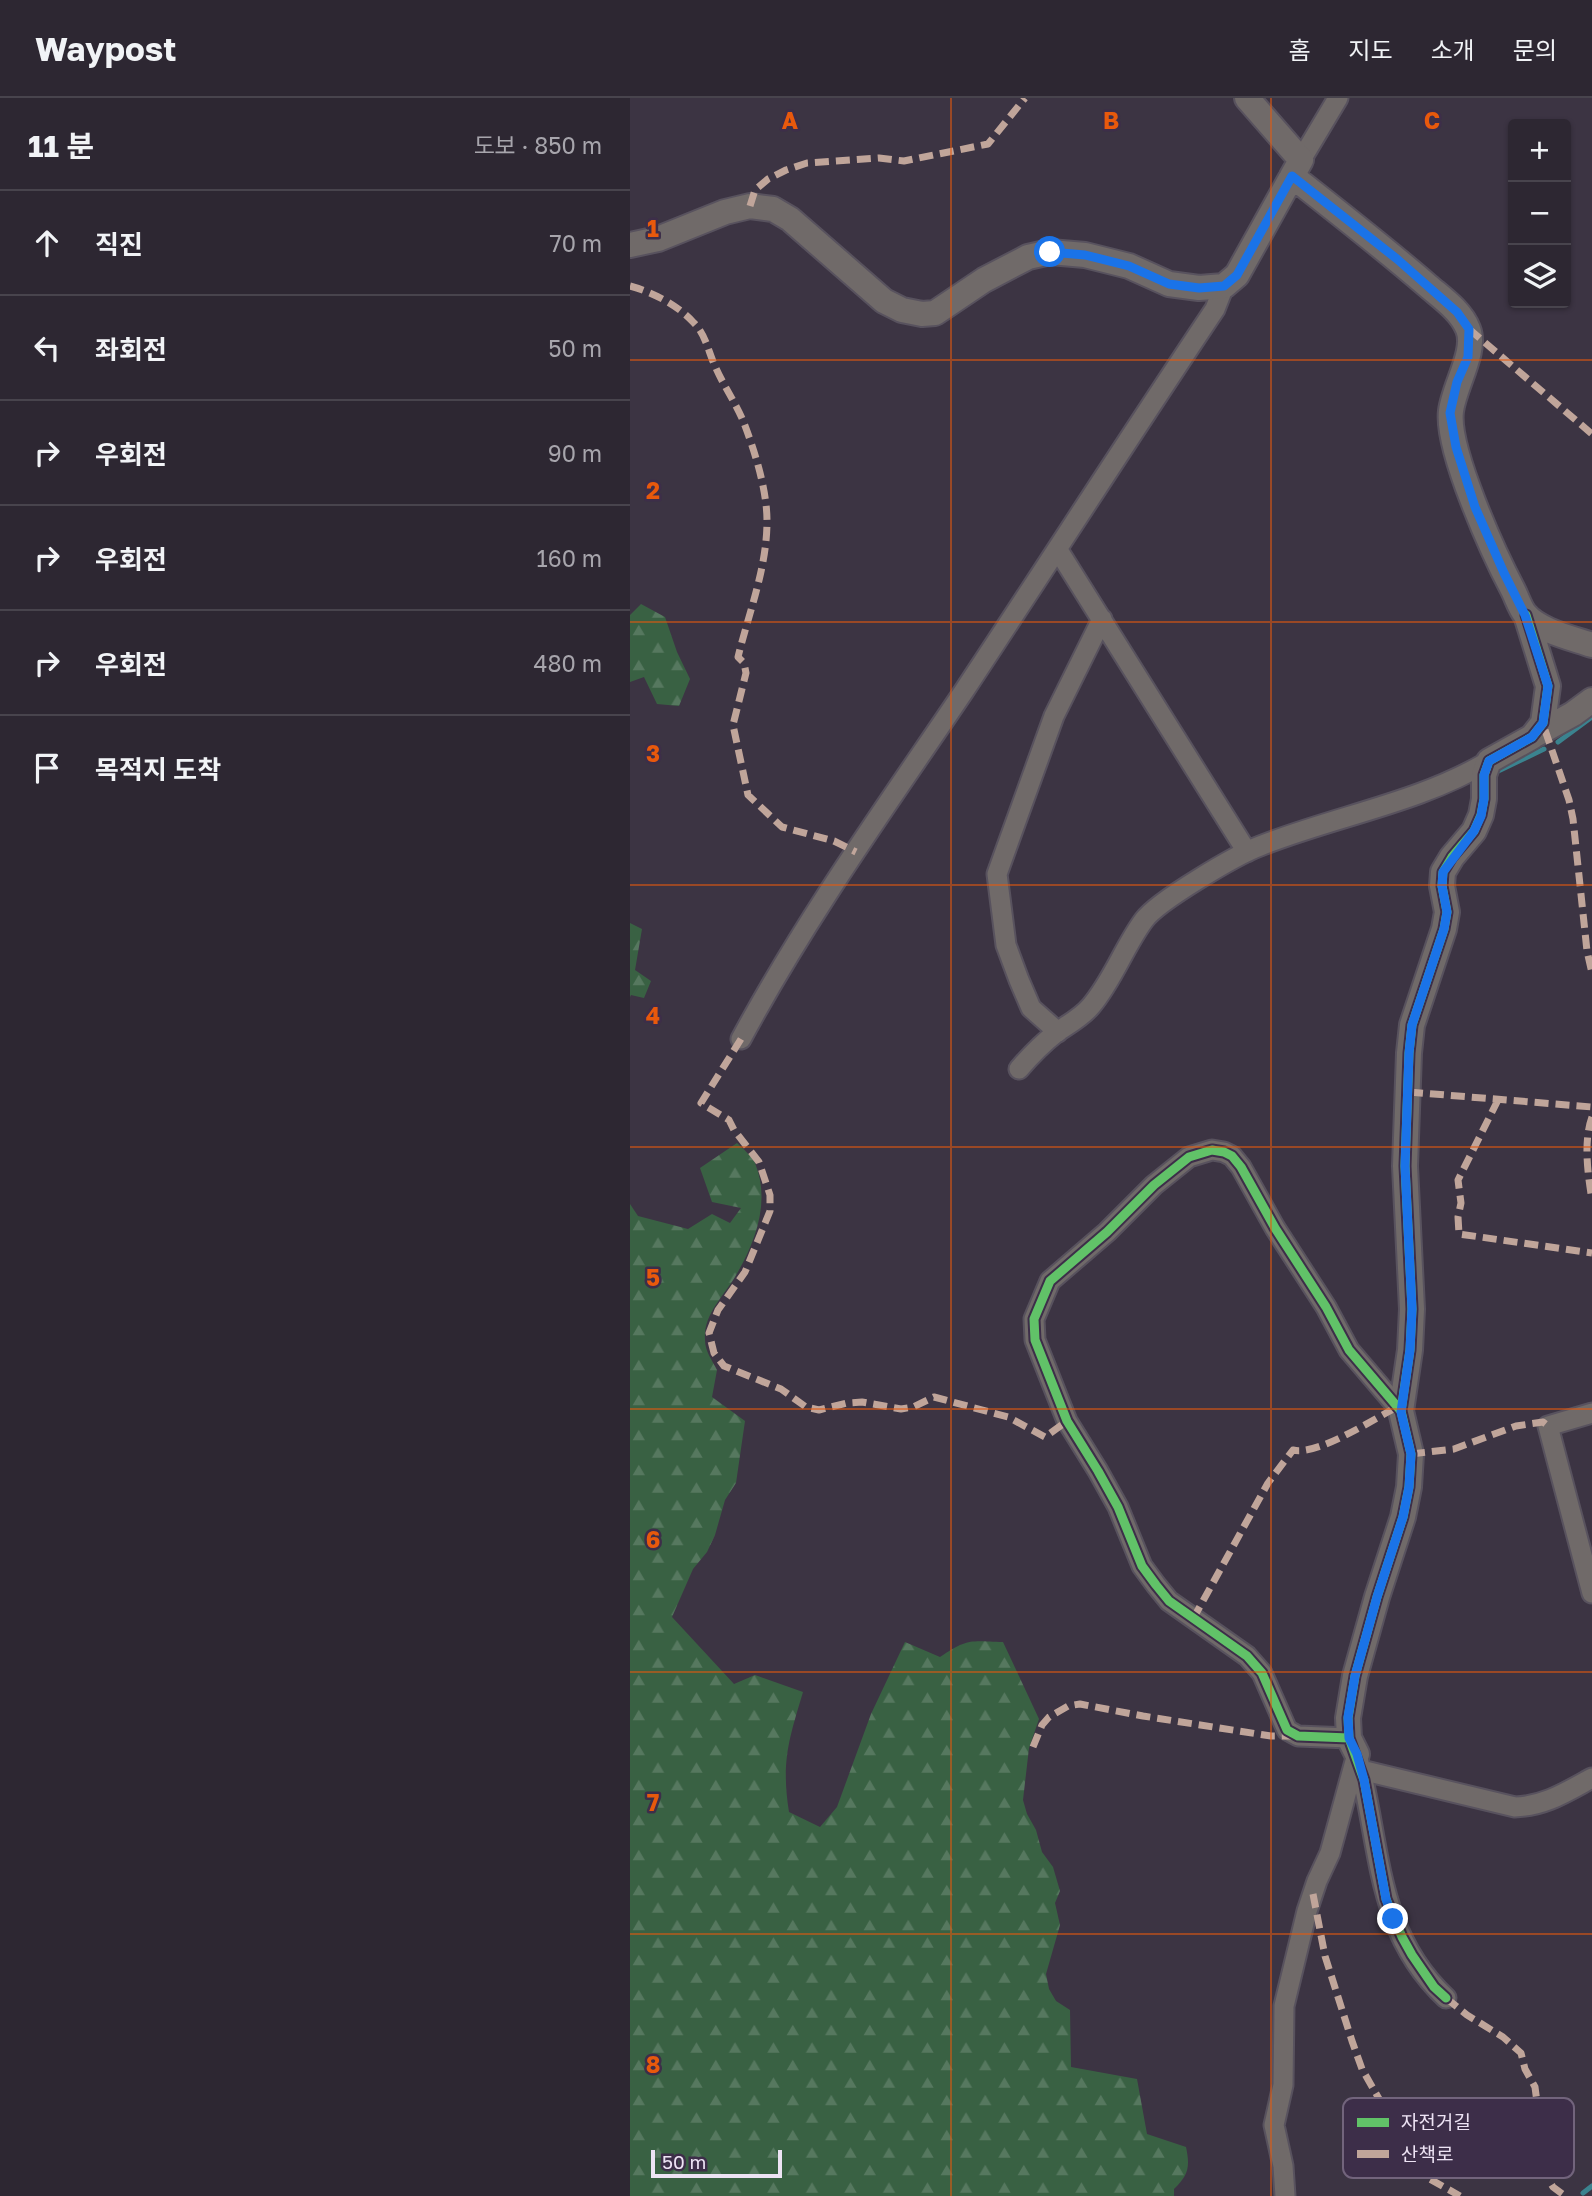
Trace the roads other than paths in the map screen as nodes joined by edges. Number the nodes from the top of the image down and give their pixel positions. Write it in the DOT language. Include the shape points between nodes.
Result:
graph roads {
  1 [pos="1247,98"];
  2 [pos="1338,98"];
  3 [pos="1297,168"];
  4 [pos="630,245"];
  5 [pos="1224,286"];
  6 [pos="1058,550"];
  7 [pos="1525,615"];
  8 [pos="1102,619"];
  9 [pos="1592,645"];
  10 [pos="1592,700"];
  11 [pos="1532,737"];
  12 [pos="1489,761"];
  13 [pos="1247,852"];
  14 [pos="1058,1032"];
  15 [pos="741,1040"];
  16 [pos="1019,1069"];
  17 [pos="1401,1412"];
  18 [pos="1592,1413"];
  19 [pos="1592,1593"];
  20 [pos="1356,1754"];
  21 [pos="1592,1778"];
  22 [pos="1446,1998"];
  23 [pos="1285,2196"];
  1 -- 3 [label="street"];
  2 -- 3 [label="street"];
  3 -- 5 [label="street" via="1237,275"];
  3 -- 7 [label="street" via="1457,312 1469,329 1468,357 1450,413 1456,447 1475,507"];
  4 -- 5 [label="street" via="658,239 725,212 750,206 773,209 884,301 922,314 935,313 1028,257 1050,252 1129,266 1169,284"];
  5 -- 6 [label="street" via="1215,309"];
  6 -- 8 [label="street"];
  6 -- 15 [label="street" via="856,852"];
  7 -- 9 [label="street"];
  7 -- 11 [label="street" via="1548,686 1543,723"];
  8 -- 13 [label="street"];
  8 -- 14 [label="street" via="1054,716 997,874 1006,945 1019,980 1031,1008"];
  10 -- 11 [label="street"];
  11 -- 12 [label="street"];
  12 -- 13 [label="street" via="1393,803"];
  12 -- 17 [label="street" via="1481,816 1443,872 1444,929 1412,1025 1405,1166 1412,1309"];
  13 -- 14 [label="street" via="1150,912 1101,994"];
  14 -- 16 [label="street"];
  17 -- 20 [label="street" via="1411,1454 1409,1487 1355,1676 1348,1717"];
  17 -- 20 [label="street" via="1349,1350 1241,1167 1224,1152 1212,1150 1189,1157 1154,1185 1050,1281 1034,1319 1035,1340 1067,1421 1118,1507 1142,1566 1170,1601 1247,1656 1262,1673 1287,1730"];
  18 -- 19 [label="street" via="1548,1426"];
  20 -- 21 [label="street" via="1515,1807 1539,1805"];
  20 -- 22 [label="street" via="1393,1919 1423,1973"];
  20 -- 23 [label="street" via="1331,1853 1307,1910 1284,2006 1283,2085 1274,2125"];
}
